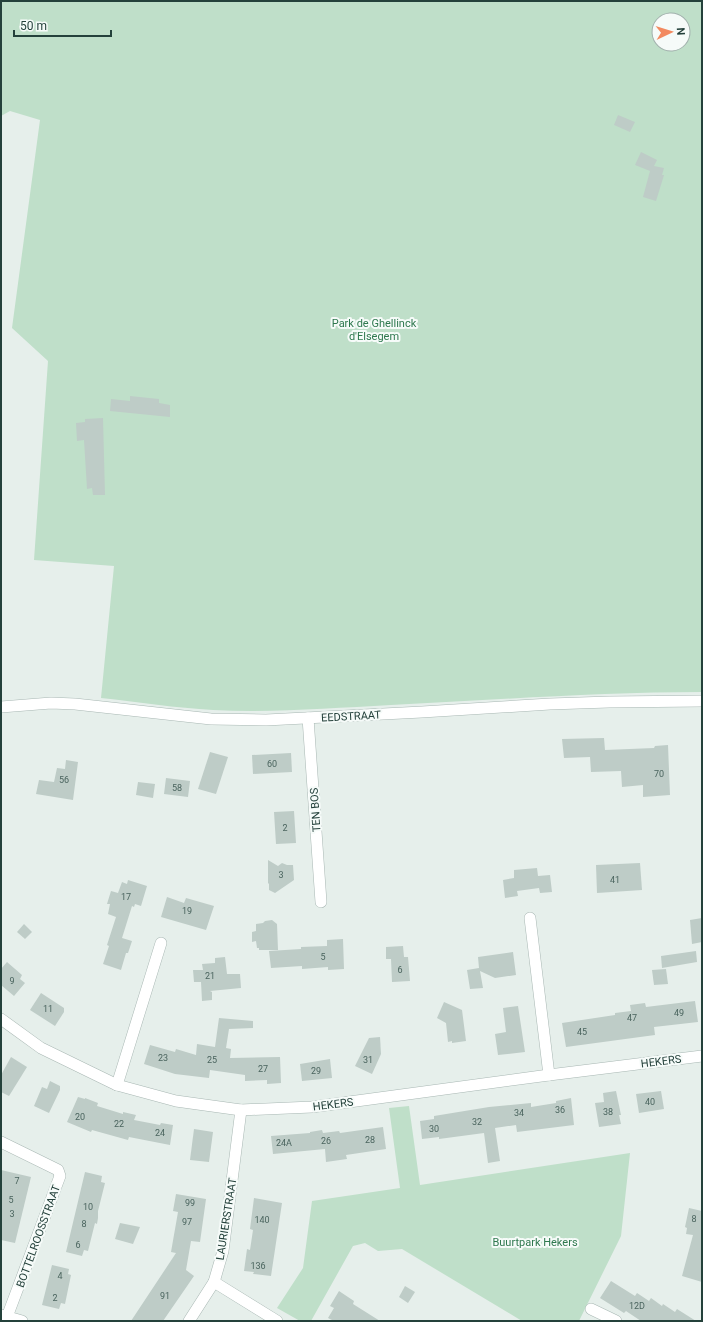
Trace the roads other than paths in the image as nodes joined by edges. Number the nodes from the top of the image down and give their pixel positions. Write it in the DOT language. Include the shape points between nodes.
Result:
graph roads {
  1 [pos="702,701"];
  2 [pos="1,707"];
  3 [pos="308,718"];
  4 [pos="321,902"];
  5 [pos="530,918"];
  6 [pos="161,943"];
  7 [pos="1,1019"];
  8 [pos="702,1056"];
  9 [pos="549,1075"];
  10 [pos="117,1085"];
  11 [pos="241,1110"];
  12 [pos="1,1142"];
  13 [pos="214,1282"];
  14 [pos="591,1309"];
  15 [pos="4,1316"];
  16 [pos="22,1321"];
  17 [pos="189,1321"];
  18 [pos="277,1321"];
  19 [pos="616,1321"];
  1 -- 3 [label="street, EEDSTRAAT" via="550,704"];
  2 -- 3 [label="street, EEDSTRAAT" via="75,704 211,719"];
  3 -- 4 [label="street, TEN BOS"];
  5 -- 9 [label="street"];
  6 -- 10 [label="street"];
  7 -- 10 [label="street, HEKERS" via="41,1048"];
  8 -- 9 [label="street, HEKERS"];
  9 -- 11 [label="street, HEKERS" via="312,1107"];
  10 -- 11 [label="street, HEKERS" via="176,1101"];
  11 -- 13 [label="street, LAURIERSTRAAT" via="223,1251"];
  12 -- 15 [label="street, BOTTELROOSSTRAAT" via="58,1170 60,1176"];
  13 -- 17 [label="street, LAURIERSTRAAT"];
  13 -- 18 [label="street"];
  14 -- 19 [label="street"];
  15 -- 16 [label="street"];
}
